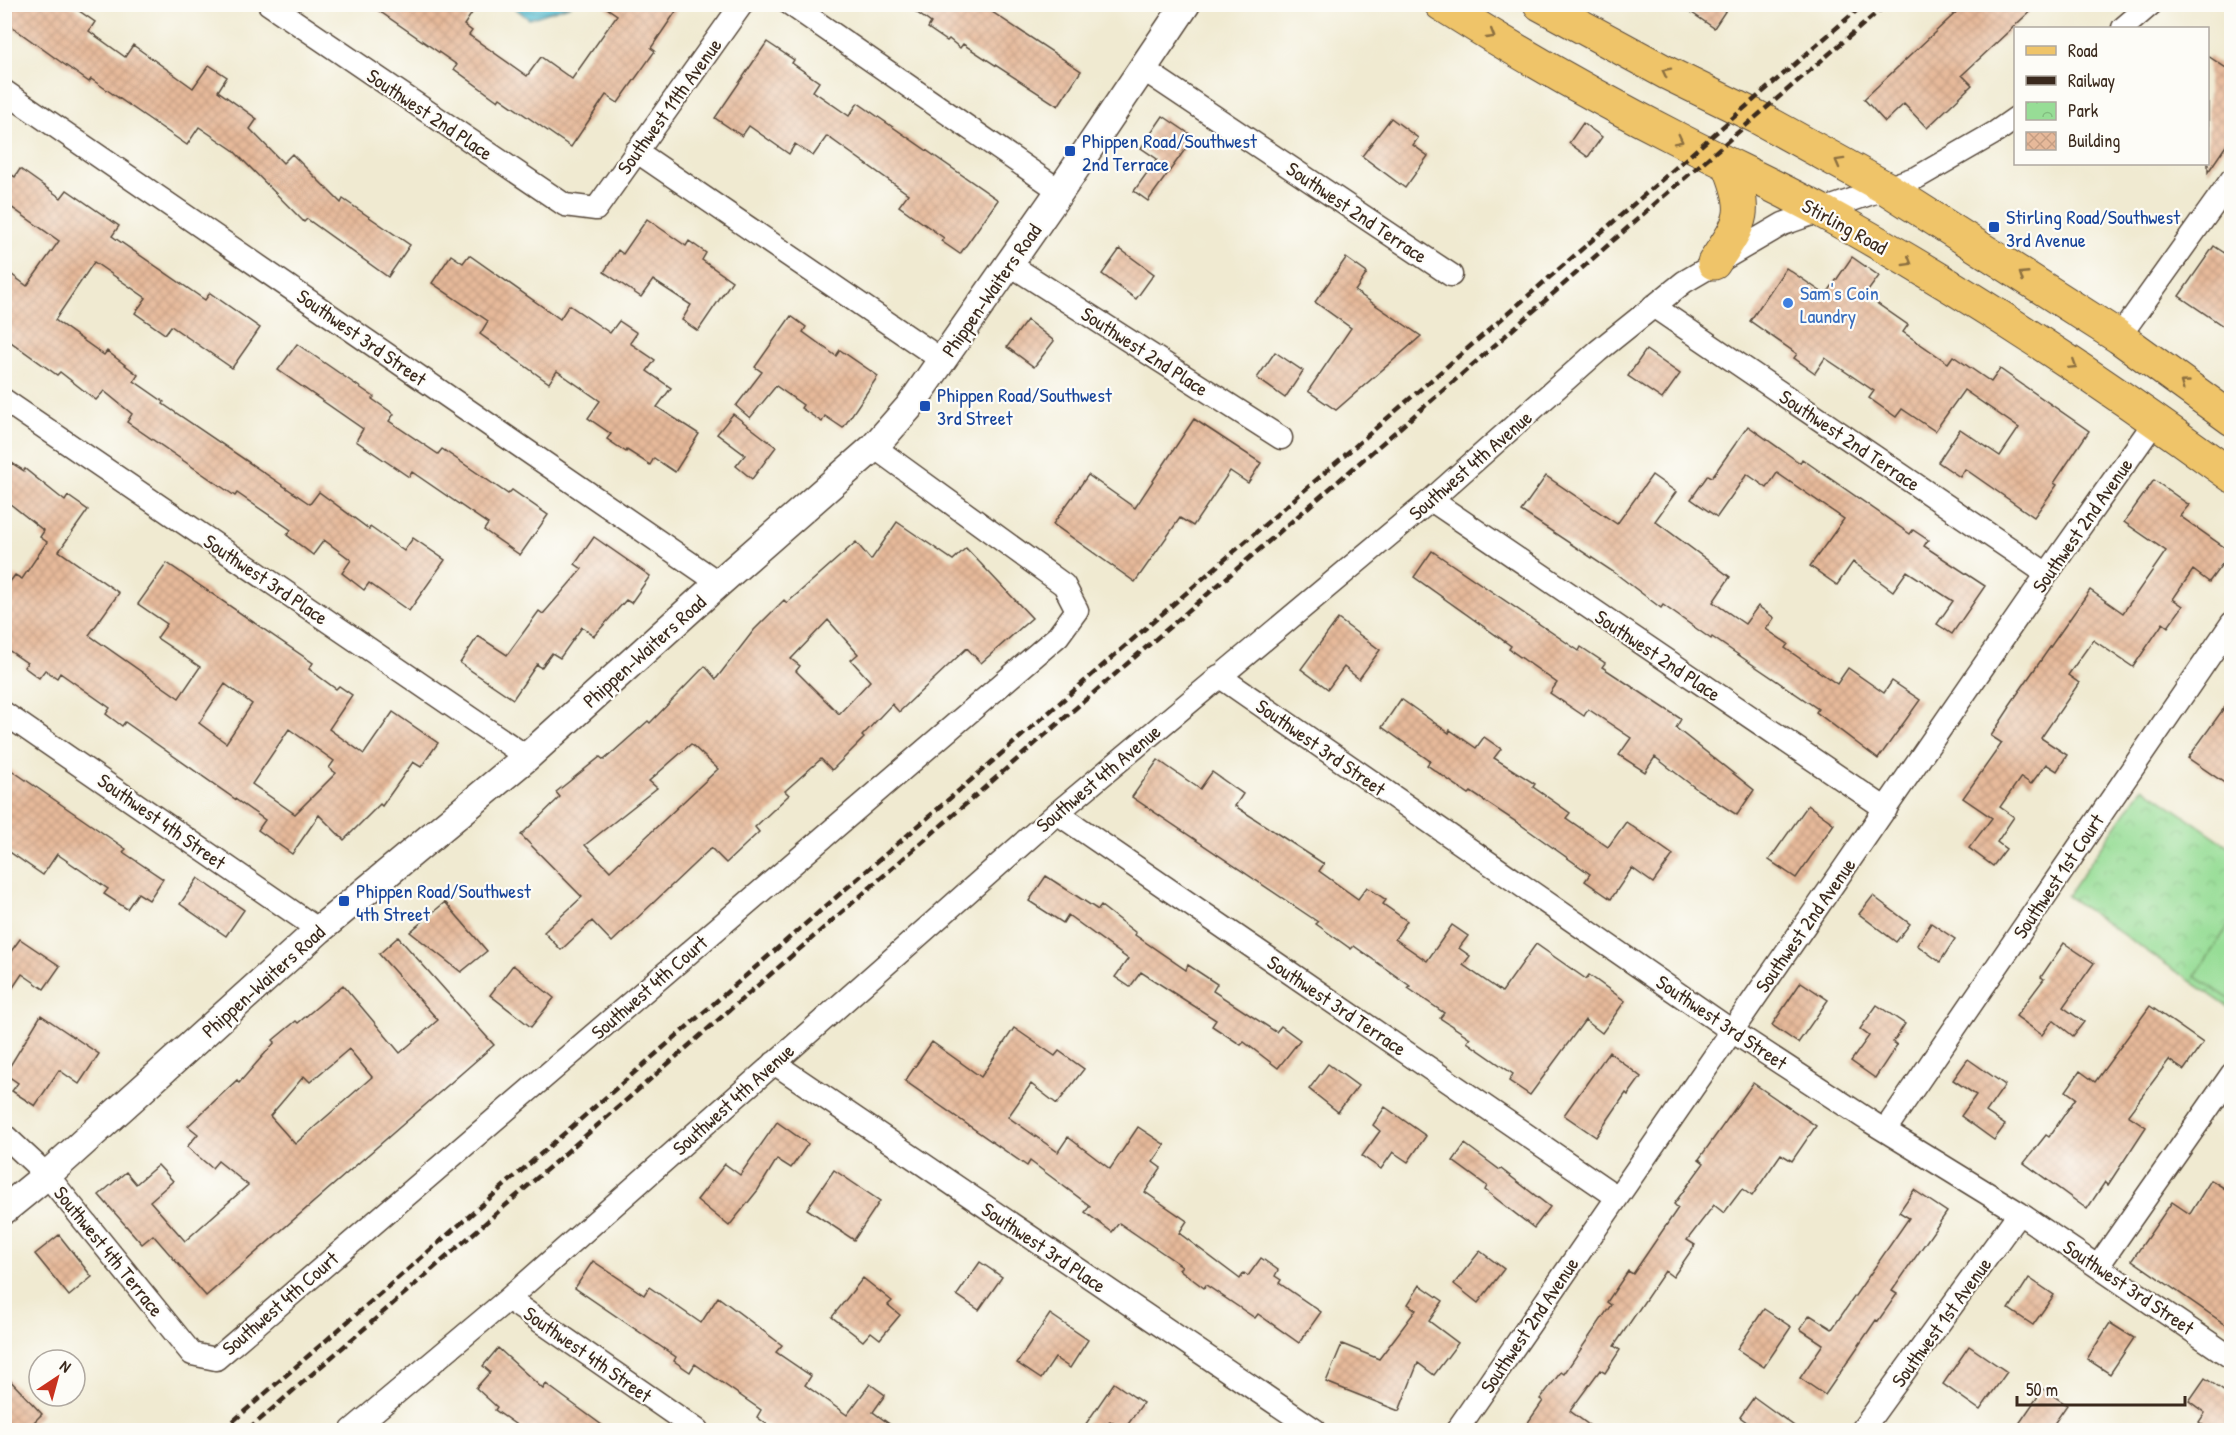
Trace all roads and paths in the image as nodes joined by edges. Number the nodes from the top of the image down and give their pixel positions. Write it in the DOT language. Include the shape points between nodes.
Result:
graph roads {
  1 [pos="269,4"];
  2 [pos="742,4"];
  3 [pos="790,4"];
  4 [pos="1186,4"];
  5 [pos="1441,4"];
  6 [pos="1540,4"];
  7 [pos="2151,4"];
  8 [pos="2124,27"];
  9 [pos="1143,69"];
  10 [pos="4,91"];
  11 [pos="2014,119"];
  12 [pos="636,151"];
  13 [pos="1729,165"];
  14 [pos="2232,179"];
  15 [pos="1886,188"];
  16 [pos="1060,191"];
  17 [pos="596,209"];
  18 [pos="1821,211"];
  19 [pos="1714,263"];
  20 [pos="1009,264"];
  21 [pos="1451,275"];
  22 [pos="1653,306"];
  23 [pos="2119,337"];
  24 [pos="942,360"];
  25 [pos="4,400"];
  26 [pos="2232,419"];
  27 [pos="2156,420"];
  28 [pos="1281,438"];
  29 [pos="874,447"];
  30 [pos="2232,476"];
  31 [pos="1431,500"];
  32 [pos="2047,574"];
  33 [pos="719,583"];
  34 [pos="2232,623"];
  35 [pos="1219,676"];
  36 [pos="4,713"];
  37 [pos="526,757"];
  38 [pos="1886,809"];
  39 [pos="1057,813"];
  40 [pos="319,930"];
  41 [pos="1732,1031"];
  42 [pos="774,1063"];
  43 [pos="2232,1074"];
  44 [pos="1885,1130"];
  45 [pos="4,1135"];
  46 [pos="47,1175"];
  47 [pos="1617,1197"];
  48 [pos="4,1210"];
  49 [pos="2019,1213"];
  50 [pos="2098,1266"];
  51 [pos="508,1299"];
  52 [pos="2232,1358"];
  53 [pos="216,1359"];
  54 [pos="352,1431"];
  55 [pos="697,1431"];
  56 [pos="1315,1431"];
  57 [pos="1456,1431"];
  58 [pos="1862,1431"];
  1 -- 17 [label="street, Southwest 2nd Place" via="566,205"];
  2 -- 12 [label="street, Southwest 11th Avenue"];
  3 -- 16 [label="street"];
  4 -- 9 [label="street, Phippen-Waiters Road"];
  5 -- 13 [label="main road, Stirling Road, one-way" via="1538,64"];
  15 -- 6 [label="main road, one-way"];
  7 -- 8 [label="street"];
  9 -- 16 [label="street, Phippen-Waiters Road"];
  9 -- 21 [label="street, Southwest 2nd Terrace"];
  10 -- 33 [label="street, Southwest 3rd Street"];
  11 -- 15 [label="street, Southwest 4th Avenue" via="1918,177"];
  12 -- 17 [label="street, Southwest 11th Avenue"];
  12 -- 24 [label="street"];
  13 -- 18 [label="main road, Stirling Road"];
  13 -- 19 [label="main road" via="1740,196 1741,218"];
  14 -- 23 [label="street"];
  15 -- 18 [label="street, Southwest 4th Avenue"];
  23 -- 15 [label="main road, one-way"];
  16 -- 20 [label="street, Phippen-Waiters Road"];
  18 -- 19 [label="street, Southwest 4th Avenue" via="1783,224"];
  18 -- 27 [label="main road, Stirling Road, one-way" via="1935,278"];
  19 -- 22 [label="street, Southwest 4th Avenue"];
  20 -- 24 [label="street, Phippen-Waiters Road"];
  20 -- 28 [label="street, Southwest 2nd Place"];
  22 -- 31 [label="street, Southwest 4th Avenue"];
  22 -- 32 [label="street, Southwest 2nd Terrace"];
  26 -- 23 [label="main road, one-way"];
  24 -- 29 [label="street, Phippen-Waiters Road" via="910,406"];
  25 -- 37 [label="street, Southwest 3rd Place"];
  27 -- 30 [label="main road, Stirling Road"];
  27 -- 32 [label="street, Southwest 2nd Avenue"];
  29 -- 33 [label="street, Phippen-Waiters Road"];
  29 -- 53 [label="street, Southwest 4th Court" via="1064,585 1077,610 1058,636"];
  31 -- 35 [label="street, Southwest 4th Avenue"];
  31 -- 38 [label="street, Southwest 2nd Place"];
  32 -- 38 [label="street, Southwest 2nd Avenue"];
  33 -- 37 [label="street, Phippen-Waiters Road"];
  34 -- 44 [label="street, Southwest 1st Court"];
  35 -- 39 [label="street, Southwest 4th Avenue"];
  35 -- 41 [label="street, Southwest 3rd Street"];
  36 -- 40 [label="street, Southwest 4th Street"];
  37 -- 40 [label="street, Phippen-Waiters Road"];
  38 -- 41 [label="street, Southwest 2nd Avenue"];
  39 -- 42 [label="street, Southwest 4th Avenue"];
  39 -- 47 [label="street, Southwest 3rd Terrace"];
  40 -- 46 [label="street, Phippen-Waiters Road"];
  41 -- 44 [label="street, Southwest 3rd Street"];
  41 -- 47 [label="street, Southwest 2nd Avenue"];
  42 -- 51 [label="street, Southwest 4th Avenue"];
  42 -- 56 [label="street, Southwest 3rd Place"];
  43 -- 50 [label="street"];
  44 -- 49 [label="street, Southwest 3rd Street"];
  45 -- 46 [label="street, Southwest 4th Terrace"];
  46 -- 48 [label="street, Phippen-Waiters Road"];
  46 -- 53 [label="street, Southwest 4th Terrace" via="192,1354"];
  47 -- 57 [label="street, Southwest 2nd Avenue"];
  49 -- 50 [label="street, Southwest 3rd Street"];
  49 -- 58 [label="street, Southwest 1st Avenue"];
  50 -- 52 [label="street, Southwest 3rd Street"];
  51 -- 54 [label="street, Southwest 4th Avenue"];
  51 -- 55 [label="street, Southwest 4th Street"];
}
